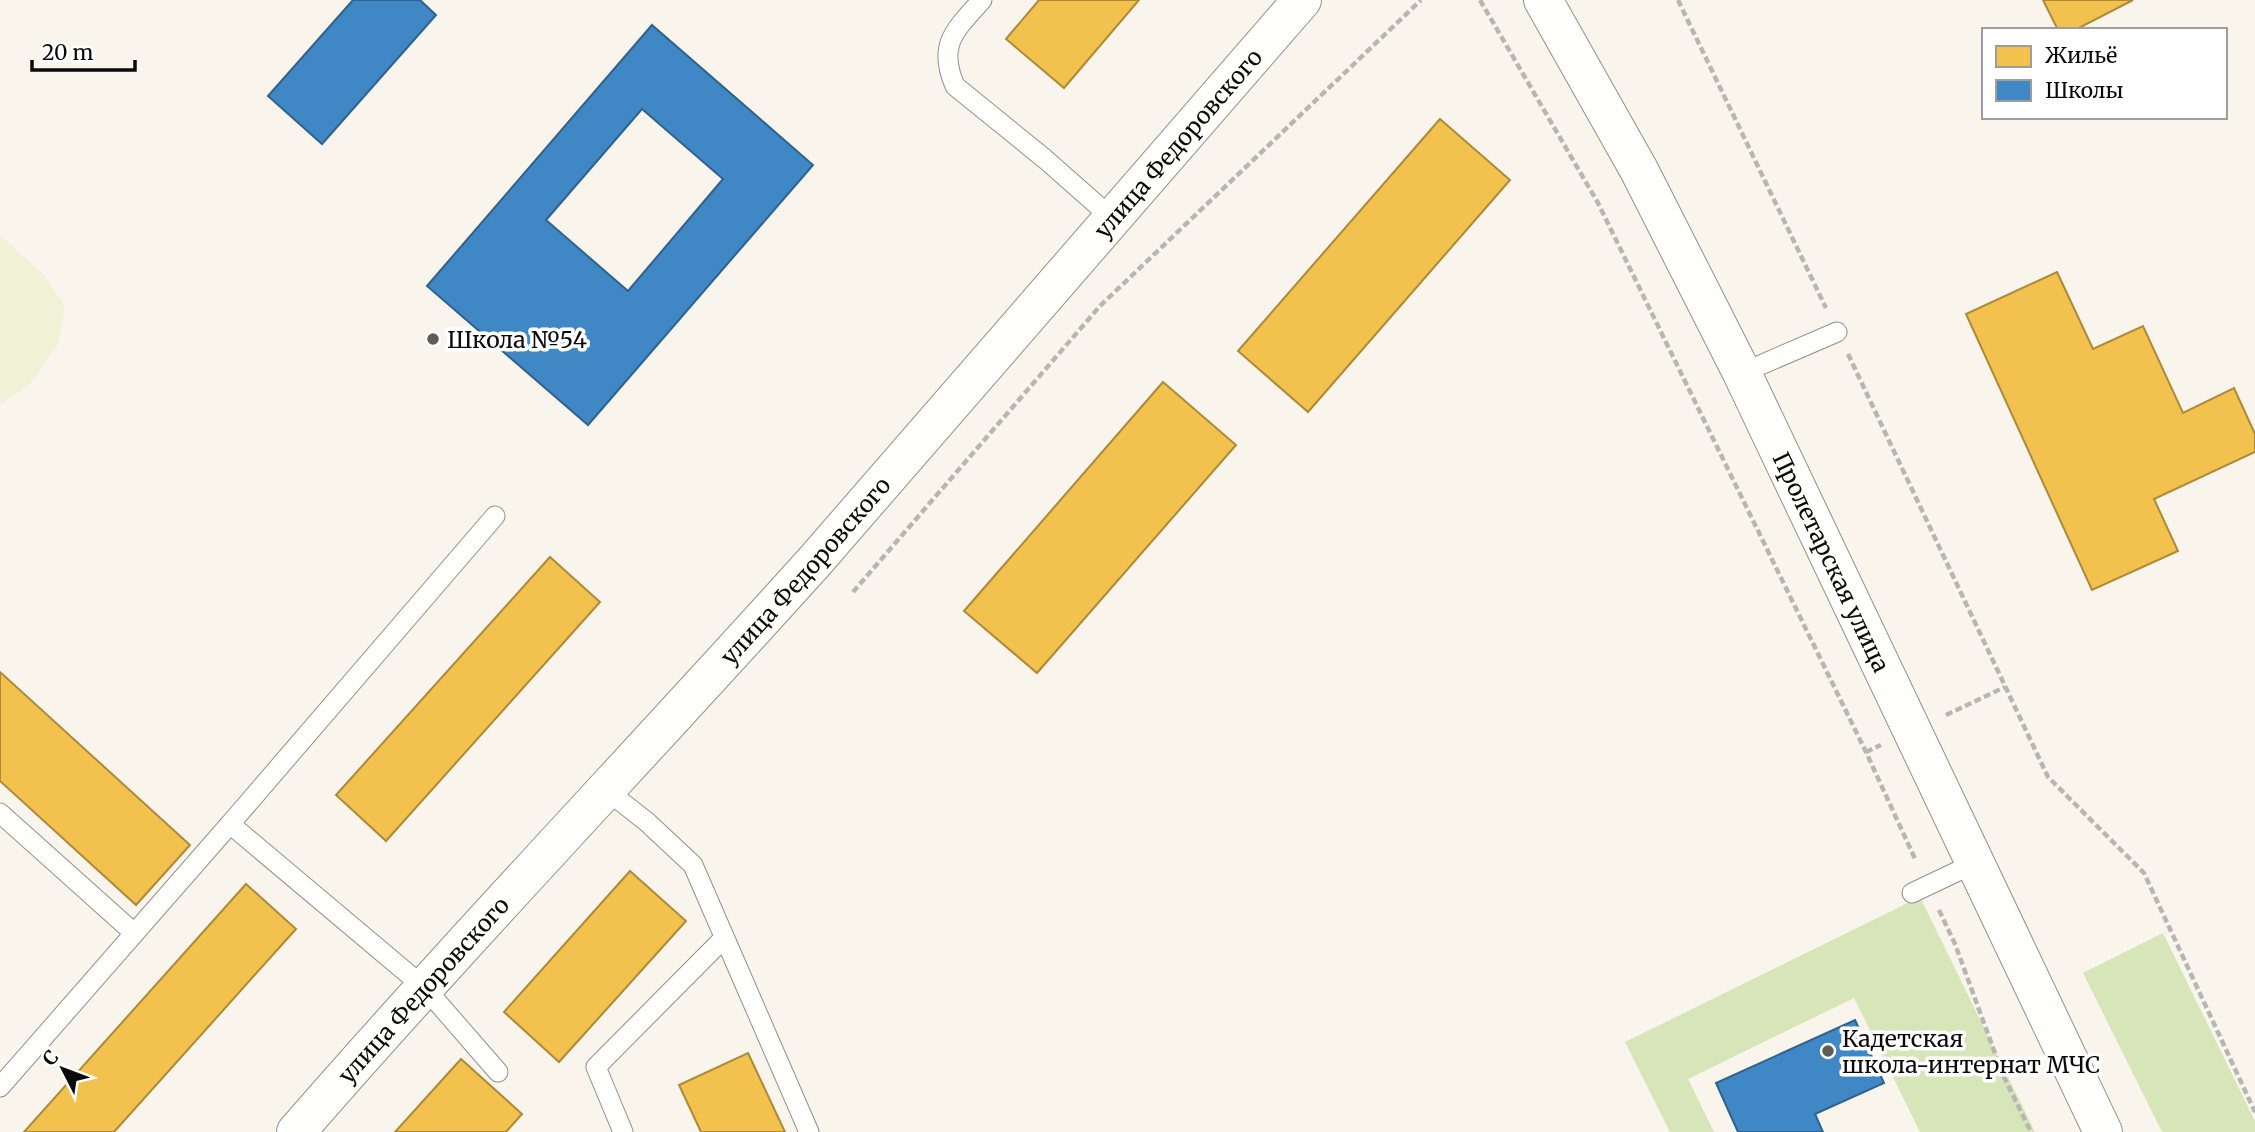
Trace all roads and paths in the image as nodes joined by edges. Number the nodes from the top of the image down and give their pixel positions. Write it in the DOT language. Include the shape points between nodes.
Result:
graph roads {
  1 [pos="982,0"];
  2 [pos="1302,0"];
  3 [pos="1421,0"];
  4 [pos="1480,0"];
  5 [pos="1543,0"];
  6 [pos="1678,0"];
  7 [pos="1113,219"];
  8 [pos="1837,332"];
  9 [pos="1742,373"];
  10 [pos="495,516"];
  11 [pos="853,592"];
  12 [pos="605,789"];
  13 [pos="0,813"];
  14 [pos="230,824"];
  15 [pos="1975,863"];
  16 [pos="1920,889"];
  17 [pos="134,933"];
  18 [pos="724,938"];
  19 [pos="425,988"];
  20 [pos="498,1072"];
  21 [pos="0,1087"];
  22 [pos="2255,1112"];
  23 [pos="310,1127"];
  24 [pos="623,1132"];
  25 [pos="809,1132"];
  26 [pos="2031,1132"];
  27 [pos="2103,1132"];
  1 -- 7 [label="lane" via="947,47 948,71 955,86"];
  2 -- 7 [label="street, улица Федоровского"];
  3 -- 11 [label="path" via="1100,306"];
  4 -- 16 [label="path" via="1598,203 1866,752"];
  5 -- 9 [label="street, Пролетарская улица" via="1639,170"];
  6 -- 8 [label="path"];
  7 -- 12 [label="street, улица Федоровского" via="815,561"];
  8 -- 9 [label="lane"];
  8 -- 22 [label="path" via="2048,777 2144,873"];
  9 -- 15 [label="street, Пролетарская улица"];
  10 -- 14 [label="lane"];
  12 -- 18 [label="lane" via="692,865"];
  12 -- 19 [label="street, улица Федоровского"];
  13 -- 17 [label="lane"];
  14 -- 17 [label="lane"];
  14 -- 19 [label="lane"];
  15 -- 16 [label="lane"];
  15 -- 27 [label="street, Пролетарская улица"];
  16 -- 26 [label="path" via="1955,944 2003,1075"];
  17 -- 21 [label="lane"];
  18 -- 24 [label="lane" via="596,1067"];
  18 -- 25 [label="lane"];
  19 -- 20 [label="lane"];
  19 -- 23 [label="street, улица Федоровского"];
}
